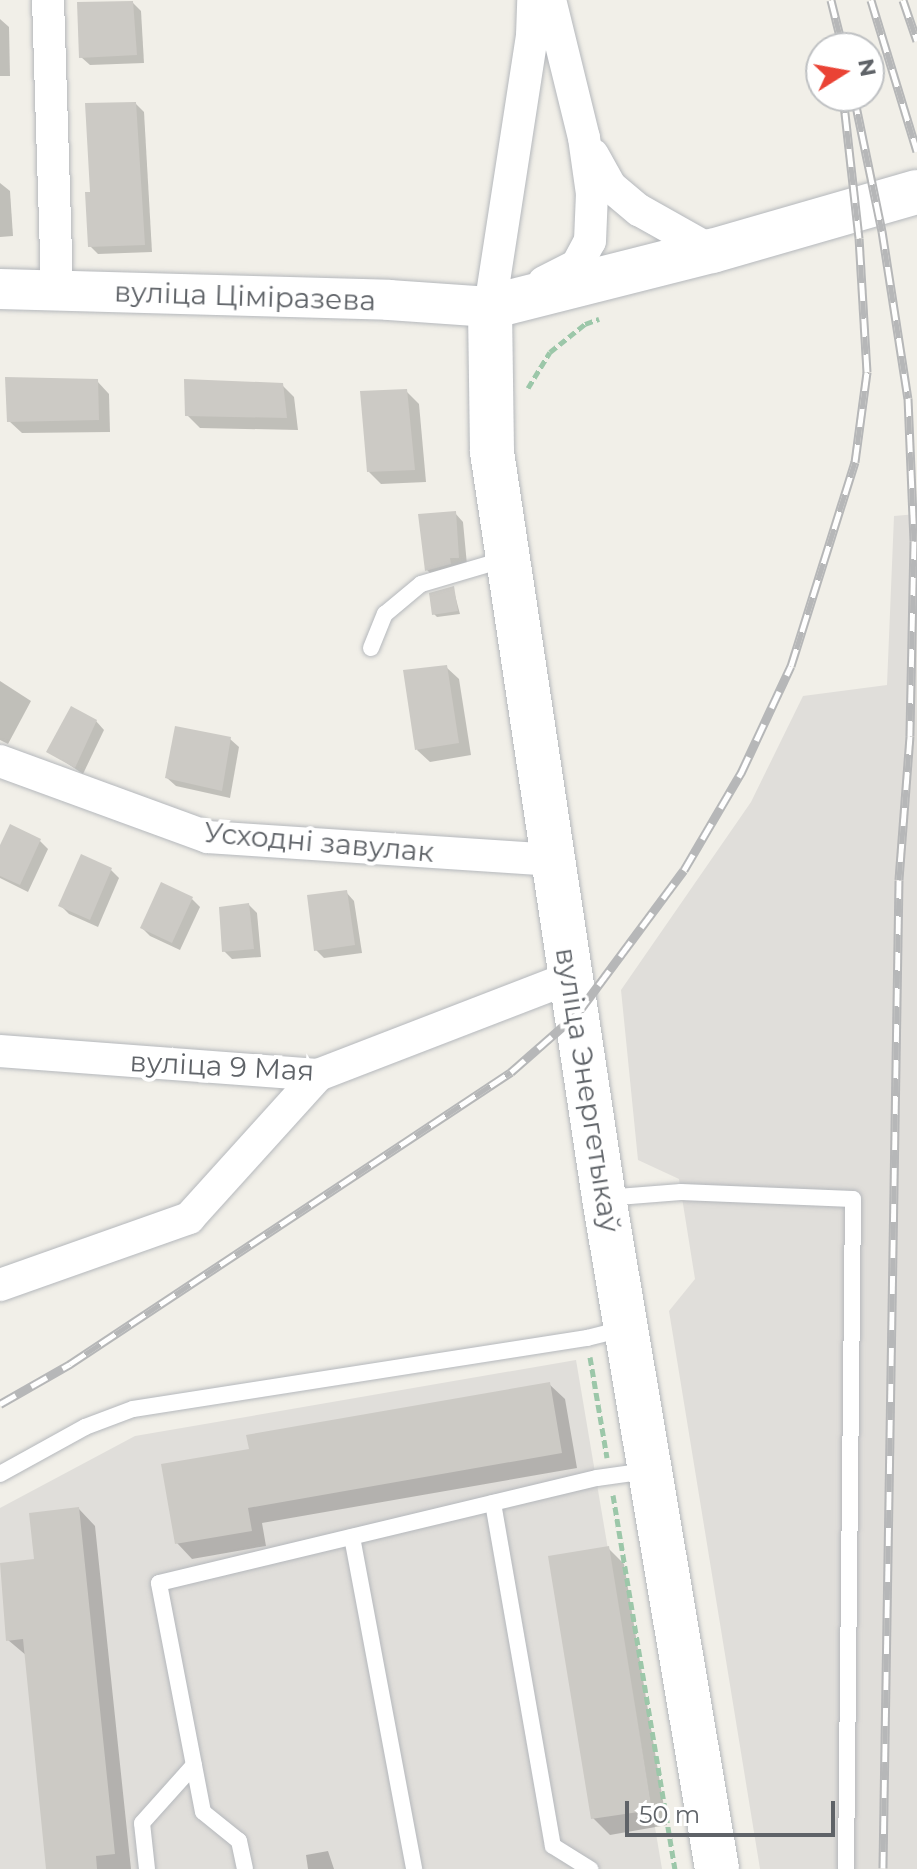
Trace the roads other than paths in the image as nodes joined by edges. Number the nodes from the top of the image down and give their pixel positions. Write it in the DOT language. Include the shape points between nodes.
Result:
graph roads {
  1 [pos="48,0"];
  2 [pos="533,0"];
  3 [pos="550,0"];
  4 [pos="584,138"];
  5 [pos="917,192"];
  6 [pos="712,251"];
  7 [pos="0,289"];
  8 [pos="57,290"];
  9 [pos="490,307"];
  10 [pos="508,558"];
  11 [pos="371,648"];
  12 [pos="0,761"];
  13 [pos="553,860"];
  14 [pos="570,978"];
  15 [pos="0,1051"];
  16 [pos="318,1075"];
  17 [pos="604,1198"];
  18 [pos="0,1285"];
  19 [pos="606,1334"];
  20 [pos="0,1474"];
  21 [pos="629,1474"];
  22 [pos="493,1503"];
  23 [pos="352,1537"];
  24 [pos="194,1765"];
  25 [pos="147,1869"];
  26 [pos="245,1869"];
  27 [pos="414,1869"];
  28 [pos="590,1869"];
  29 [pos="717,1869"];
  30 [pos="846,1869"];
  1 -- 8 [label="street"];
  2 -- 9 [label="street" via="532,36"];
  3 -- 4 [label="street"];
  4 -- 6 [label="street" via="610,186 639,210"];
  4 -- 9 [label="street" via="592,194 590,241 577,265"];
  5 -- 6 [label="main road"];
  6 -- 9 [label="main road"];
  7 -- 8 [label="street, вуліца Ціміразева"];
  8 -- 9 [label="street, вуліца Ціміразева"];
  9 -- 10 [label="main road, вуліца Энергетыкаў" via="492,452"];
  10 -- 11 [label="lane" via="421,584 385,614"];
  10 -- 13 [label="main road, вуліца Энергетыкаў"];
  12 -- 13 [label="street, Усходні завулак" via="208,837"];
  13 -- 14 [label="main road, вуліца Энергетыкаў"];
  14 -- 16 [label="street, вуліца 9 Мая"];
  14 -- 17 [label="main road, вуліца Энергетыкаў"];
  15 -- 16 [label="street, вуліца 9 Мая"];
  16 -- 18 [label="street" via="189,1218"];
  17 -- 19 [label="main road, вуліца Энергетыкаў"];
  17 -- 30 [label="lane" via="681,1192 853,1199"];
  19 -- 20 [label="lane" via="133,1409 85,1427"];
  19 -- 21 [label="main road, вуліца Энергетыкаў"];
  21 -- 22 [label="lane"];
  21 -- 29 [label="main road, вуліца Энергетыкаў"];
  22 -- 23 [label="lane"];
  22 -- 28 [label="lane" via="553,1846"];
  23 -- 24 [label="lane" via="159,1583"];
  23 -- 27 [label="lane"];
  24 -- 25 [label="lane" via="142,1823"];
  24 -- 26 [label="lane" via="203,1812 239,1841"];
}
